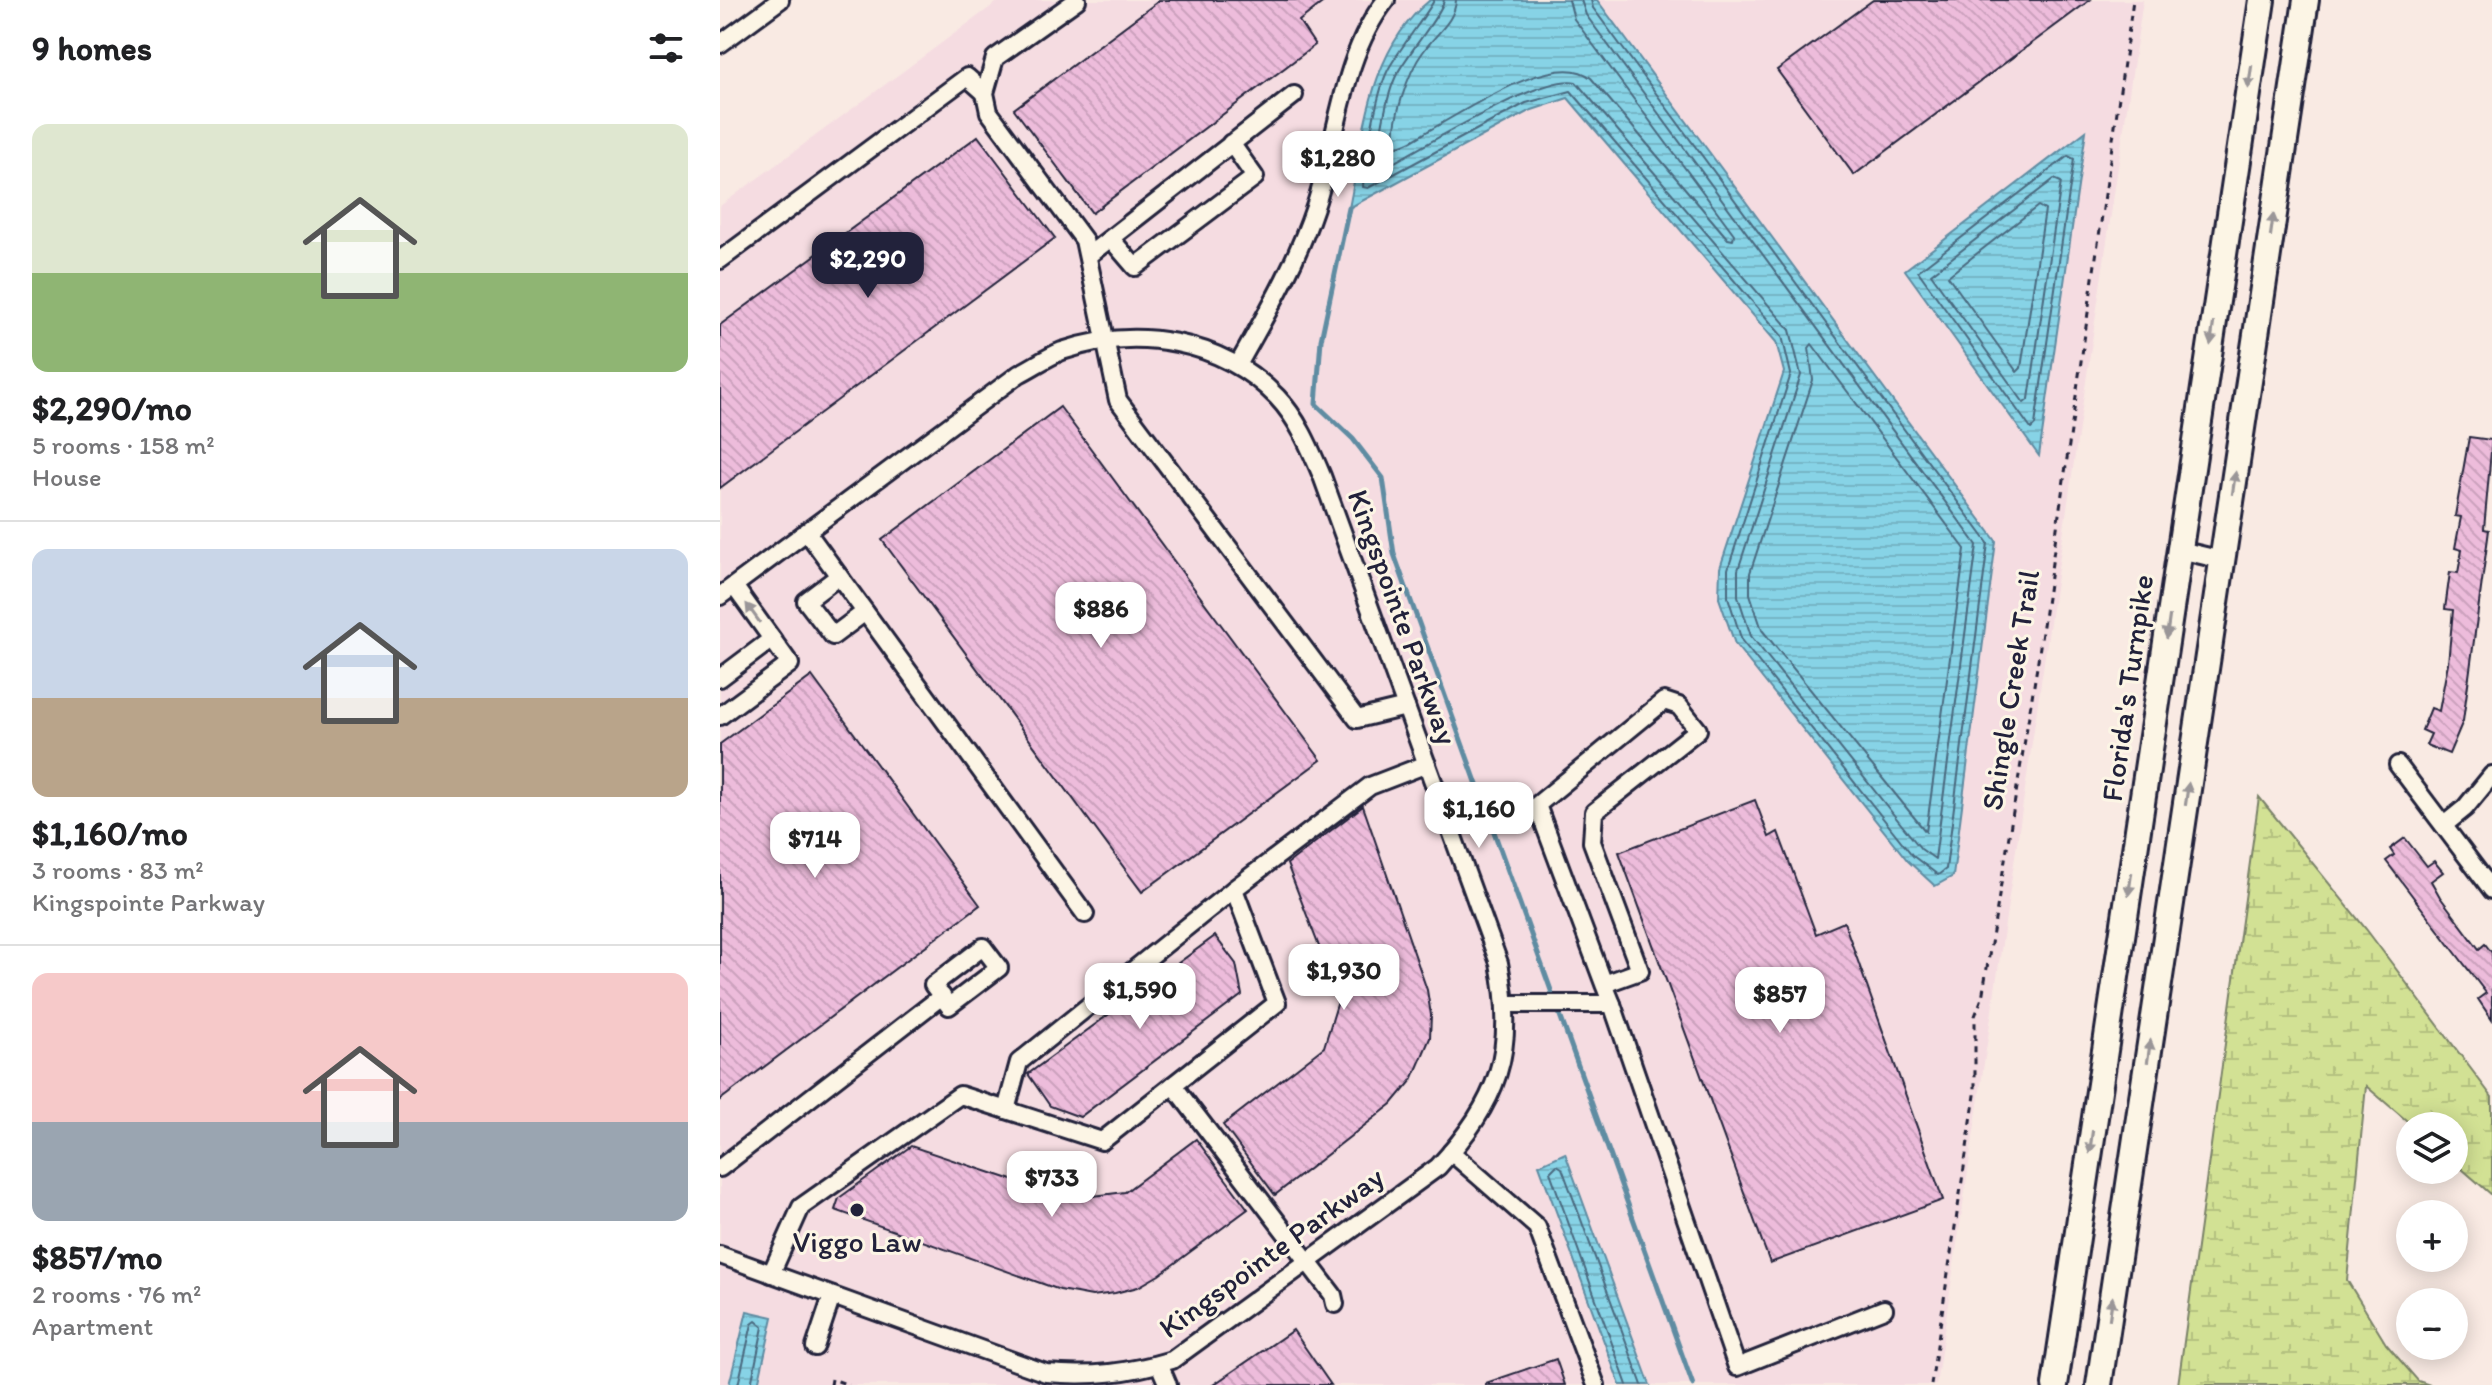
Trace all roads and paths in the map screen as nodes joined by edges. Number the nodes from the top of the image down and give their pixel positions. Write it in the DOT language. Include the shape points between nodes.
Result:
graph roads {
  1 [pos="780,0"];
  2 [pos="1077,0"];
  3 [pos="1386,0"];
  4 [pos="2133,0"];
  5 [pos="2262,0"];
  6 [pos="2306,0"];
  7 [pos="721,42"];
  8 [pos="985,93"];
  9 [pos="1294,95"];
  10 [pos="1231,143"];
  11 [pos="1111,239"];
  12 [pos="1089,255"];
  13 [pos="720,260"];
  14 [pos="1105,340"];
  15 [pos="1238,365"];
  16 [pos="807,532"];
  17 [pos="2180,550"];
  18 [pos="2222,560"];
  19 [pos="839,576"];
  20 [pos="727,591"];
  21 [pos="865,612"];
  22 [pos="772,639"];
  23 [pos="720,678"];
  24 [pos="1406,707"];
  25 [pos="720,716"];
  26 [pos="1427,764"];
  27 [pos="2398,765"];
  28 [pos="2492,775"];
  29 [pos="2444,825"];
  30 [pos="1234,889"];
  31 [pos="2492,890"];
  32 [pos="1085,914"];
  33 [pos="1604,984"];
  34 [pos="942,996"];
  35 [pos="1507,1004"];
  36 [pos="1612,1004"];
  37 [pos="1173,1085"];
  38 [pos="1006,1110"];
  39 [pos="1451,1152"];
  40 [pos="720,1168"];
  41 [pos="720,1255"];
  42 [pos="1307,1263"];
  43 [pos="771,1274"];
  44 [pos="832,1296"];
  45 [pos="1335,1304"];
  46 [pos="1884,1309"];
  47 [pos="815,1347"];
  48 [pos="1159,1364"];
  49 [pos="1092,1381"];
  50 [pos="831,1385"];
  51 [pos="849,1385"];
  52 [pos="1168,1385"];
  53 [pos="1596,1385"];
  54 [pos="1931,1385"];
  55 [pos="2055,1385"];
  56 [pos="2099,1385"];
  1 -- 7 [label="street"];
  2 -- 8 [label="street" via="995,58"];
  3 -- 15 [label="street" via="1360,43 1316,205 1291,273"];
  4 -- 54 [label="path, Shingle Creek Trail" via="2037,667 1991,952 1975,1016 1975,1095"];
  5 -- 17 [label="highway, Florida's Turnpike, one-way"];
  18 -- 6 [label="highway, one-way"];
  8 -- 12 [label="street" via="989,112 1084,240"];
  8 -- 13 [label="street" via="967,77"];
  9 -- 10 [label="street"];
  10 -- 11 [label="street"];
  10 -- 11 [label="street" via="1255,177 1135,267"];
  11 -- 12 [label="street"];
  12 -- 14 [label="street"];
  14 -- 15 [label="street, Kingspointe Parkway" via="1143,336 1193,346"];
  14 -- 16 [label="street, Kingspointe Parkway" via="1060,352 1019,374"];
  14 -- 24 [label="street" via="1118,400 1357,719"];
  15 -- 24 [label="street, Kingspointe Parkway" via="1277,397 1302,431"];
  16 -- 19 [label="street"];
  16 -- 20 [label="street, Kingspointe Parkway"];
  17 -- 18 [label="street"];
  17 -- 55 [label="highway, Florida's Turnpike, one-way"];
  56 -- 18 [label="highway, one-way"];
  19 -- 21 [label="street"];
  19 -- 21 [label="street" via="806,601 833,636"];
  22 -- 20 [label="street, one-way"];
  21 -- 32 [label="street"];
  22 -- 23 [label="street"];
  22 -- 25 [label="street" via="790,664"];
  24 -- 26 [label="street, Kingspointe Parkway"];
  26 -- 30 [label="street" via="1370,786"];
  26 -- 35 [label="street, Kingspointe Parkway" via="1499,963"];
  27 -- 29 [label="street"];
  28 -- 29 [label="street"];
  29 -- 31 [label="street"];
  30 -- 37 [label="street" via="1277,1003"];
  30 -- 38 [label="street" via="1019,1062"];
  33 -- 33 [label="street" via="1537,805 1664,701 1679,706 1698,730 1594,812 1592,842 1640,971"];
  33 -- 36 [label="street"];
  34 -- 40 [label="street"];
  35 -- 36 [label="street"];
  35 -- 39 [label="street, Kingspointe Parkway" via="1494,1090 1471,1131"];
  36 -- 46 [label="street" via="1737,1367"];
  37 -- 38 [label="street" via="1102,1141"];
  37 -- 42 [label="street"];
  38 -- 43 [label="street" via="960,1095 801,1207"];
  39 -- 42 [label="street, Kingspointe Parkway"];
  39 -- 53 [label="street" via="1537,1227"];
  41 -- 43 [label="street, Kingspointe Parkway"];
  42 -- 45 [label="street"];
  42 -- 48 [label="street, Kingspointe Parkway" via="1209,1335"];
  43 -- 44 [label="street, Kingspointe Parkway"];
  44 -- 47 [label="street"];
  44 -- 49 [label="street, Kingspointe Parkway" via="1046,1373"];
  48 -- 49 [label="street, Kingspointe Parkway"];
  48 -- 52 [label="street"];
  50 -- 51 [label="path" via="832,1379"];
}
